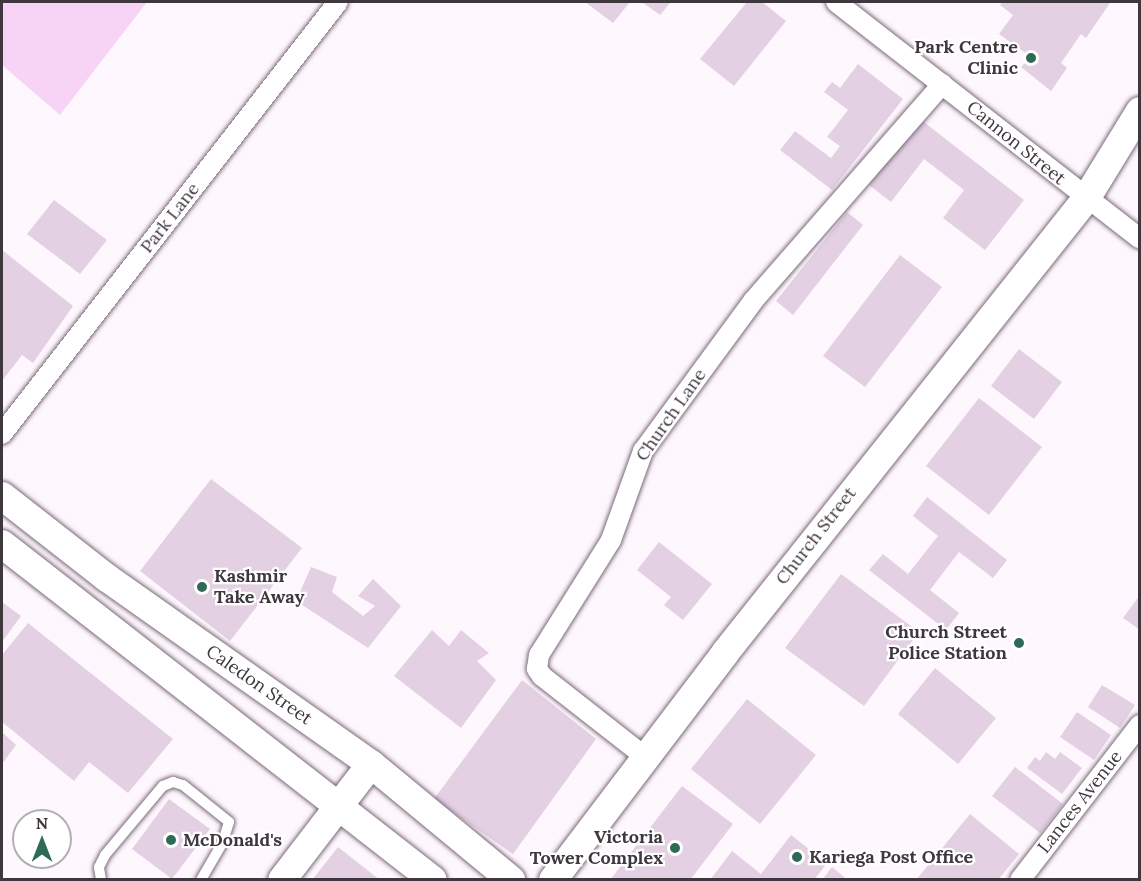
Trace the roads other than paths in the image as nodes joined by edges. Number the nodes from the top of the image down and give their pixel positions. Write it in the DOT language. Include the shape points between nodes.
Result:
graph roads {
  1 [pos="338,2"];
  2 [pos="836,2"];
  3 [pos="942,84"];
  4 [pos="1140,111"];
  5 [pos="1086,198"];
  6 [pos="1140,239"];
  7 [pos="2,434"];
  8 [pos="2,496"];
  9 [pos="2,544"];
  10 [pos="1140,725"];
  11 [pos="644,756"];
  12 [pos="370,764"];
  13 [pos="340,807"];
  14 [pos="101,879"];
  15 [pos="201,879"];
  16 [pos="282,879"];
  17 [pos="434,879"];
  18 [pos="511,879"];
  19 [pos="553,879"];
  20 [pos="1020,879"];
  1 -- 7 [label="street, Park Lane"];
  2 -- 3 [label="street, Cannon Street"];
  3 -- 5 [label="street, Cannon Street"];
  3 -- 11 [label="street, Church Lane" via="753,301 643,451 611,540 539,655 537,669 542,676"];
  4 -- 5 [label="main road, Church Street"];
  5 -- 6 [label="street, Cannon Street"];
  5 -- 11 [label="main road, Church Street" via="971,338"];
  8 -- 12 [label="main road, Caledon Street" via="107,578"];
  9 -- 13 [label="main road"];
  10 -- 20 [label="street, Lances Avenue"];
  11 -- 19 [label="main road, Church Street"];
  12 -- 13 [label="main road"];
  12 -- 18 [label="main road, Caledon Street"];
  13 -- 16 [label="main road"];
  13 -- 17 [label="main road"];
  14 -- 15 [label="lane" via="98,872 105,855 163,786 174,782 229,822 223,842"];
}
